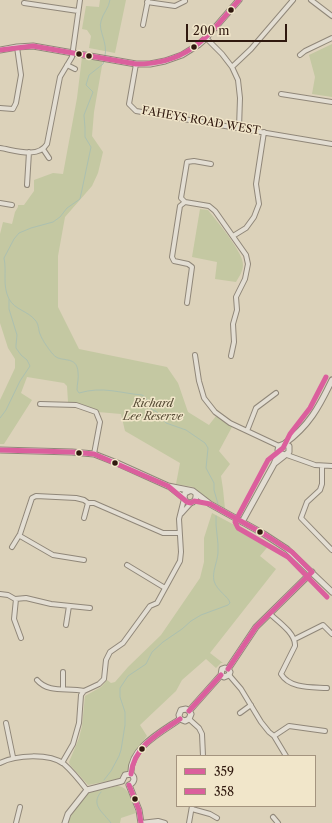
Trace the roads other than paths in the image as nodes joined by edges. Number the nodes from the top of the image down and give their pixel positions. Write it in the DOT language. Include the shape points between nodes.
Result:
graph roads {
  1 [pos="80,0"];
  2 [pos="239,0"];
  3 [pos="293,0"];
  4 [pos="311,0"];
  5 [pos="148,1"];
  6 [pos="185,1"];
  7 [pos="24,3"];
  8 [pos="78,11"];
  9 [pos="332,16"];
  10 [pos="143,25"];
  11 [pos="206,38"];
  12 [pos="332,38"];
  13 [pos="17,47"];
  14 [pos="0,50"];
  15 [pos="72,53"];
  16 [pos="300,55"];
  17 [pos="136,64"];
  18 [pos="67,65"];
  19 [pos="232,67"];
  20 [pos="75,69"];
  21 [pos="281,94"];
  22 [pos="332,102"];
  23 [pos="0,108"];
  24 [pos="237,128"];
  25 [pos="264,132"];
  26 [pos="332,144"];
  27 [pos="0,148"];
  28 [pos="43,149"];
  29 [pos="29,152"];
  30 [pos="49,158"];
  31 [pos="211,164"];
  32 [pos="27,185"];
  33 [pos="185,202"];
  34 [pos="0,203"];
  35 [pos="12,206"];
  36 [pos="233,236"];
  37 [pos="187,302"];
  38 [pos="195,355"];
  39 [pos="231,356"];
  40 [pos="332,380"];
  41 [pos="276,394"];
  42 [pos="40,404"];
  43 [pos="247,431"];
  44 [pos="297,435"];
  45 [pos="280,448"];
  46 [pos="0,450"];
  47 [pos="288,452"];
  48 [pos="94,454"];
  49 [pos="274,464"];
  50 [pos="322,466"];
  51 [pos="332,466"];
  52 [pos="168,486"];
  53 [pos="189,491"];
  54 [pos="196,494"];
  55 [pos="184,499"];
  56 [pos="193,502"];
  57 [pos="88,503"];
  58 [pos="210,504"];
  59 [pos="181,514"];
  60 [pos="84,518"];
  61 [pos="242,522"];
  62 [pos="179,533"];
  63 [pos="20,536"];
  64 [pos="12,547"];
  65 [pos="332,550"];
  66 [pos="84,560"];
  67 [pos="127,565"];
  68 [pos="312,572"];
  69 [pos="165,588"];
  70 [pos="332,592"];
  71 [pos="0,594"];
  72 [pos="16,599"];
  73 [pos="69,606"];
  74 [pos="90,608"];
  75 [pos="270,614"];
  76 [pos="66,625"];
  77 [pos="332,634"];
  78 [pos="21,638"];
  79 [pos="295,639"];
  80 [pos="228,669"];
  81 [pos="63,672"];
  82 [pos="221,675"];
  83 [pos="229,676"];
  84 [pos="37,680"];
  85 [pos="327,688"];
  86 [pos="63,689"];
  87 [pos="84,691"];
  88 [pos="251,705"];
  89 [pos="189,711"];
  90 [pos="240,713"];
  91 [pos="180,719"];
  92 [pos="189,719"];
  93 [pos="6,723"];
  94 [pos="325,731"];
  95 [pos="274,736"];
  96 [pos="203,755"];
  97 [pos="285,755"];
  98 [pos="13,757"];
  99 [pos="0,763"];
  100 [pos="62,763"];
  101 [pos="131,774"];
  102 [pos="122,781"];
  103 [pos="129,785"];
  104 [pos="87,790"];
  105 [pos="20,807"];
  106 [pos="192,807"];
  107 [pos="273,817"];
  108 [pos="217,818"];
  109 [pos="16,823"];
  110 [pos="65,823"];
  111 [pos="141,823"];
  112 [pos="166,823"];
  113 [pos="188,823"];
  114 [pos="278,823"];
  1 -- 8 [label="street"];
  2 -- 11 [label="street"];
  3 -- 19 [label="street"];
  4 -- 9 [label="street"];
  5 -- 6 [label="street" via="175,6"];
  5 -- 10 [label="street"];
  7 -- 8 [label="street"];
  8 -- 15 [label="street"];
  11 -- 17 [label="street" via="187,53 171,60"];
  11 -- 19 [label="street"];
  12 -- 16 [label="street"];
  13 -- 14 [label="street"];
  13 -- 15 [label="street" via="33,46"];
  13 -- 23 [label="street" via="21,71 16,103 13,109"];
  15 -- 17 [label="street"];
  15 -- 18 [label="street"];
  17 -- 24 [label="street, FAHEYS ROAD WEST" via="130,104 136,111"];
  18 -- 20 [label="street"];
  18 -- 28 [label="street" via="60,77 49,141"];
  19 -- 24 [label="street" via="238,80 240,98"];
  21 -- 22 [label="street"];
  24 -- 25 [label="street, FAHEYS ROAD WEST"];
  25 -- 26 [label="street, FAHEYS ROAD WEST"];
  25 -- 36 [label="street" via="256,184 259,204 246,228"];
  27 -- 29 [label="street"];
  28 -- 29 [label="street"];
  28 -- 30 [label="street"];
  29 -- 32 [label="street"];
  31 -- 33 [label="street" via="187,162 181,198"];
  33 -- 36 [label="street" via="209,206"];
  33 -- 37 [label="street" via="180,206 172,257 174,261 188,264 192,268"];
  34 -- 35 [label="street"];
  36 -- 39 [label="street" via="246,255 248,264 245,279 236,297"];
  38 -- 43 [label="street" via="204,398 214,412"];
  40 -- 44 [label="street" via="315,413"];
  41 -- 43 [label="street" via="256,408"];
  42 -- 48 [label="street" via="76,405 96,412 100,422"];
  43 -- 45 [label="street"];
  44 -- 45 [label="street"];
  44 -- 47 [label="street"];
  45 -- 47 [label="street" via="281,455"];
  45 -- 47 [label="street" via="288,445"];
  45 -- 49 [label="street"];
  46 -- 48 [label="street"];
  47 -- 49 [label="street"];
  47 -- 50 [label="street" via="310,464"];
  48 -- 52 [label="street"];
  49 -- 61 [label="street"];
  50 -- 51 [label="street"];
  50 -- 65 [label="street" via="320,490 307,502 302,518"];
  52 -- 53 [label="street"];
  52 -- 55 [label="street"];
  53 -- 54 [label="street"];
  53 -- 55 [label="street" via="184,494"];
  54 -- 56 [label="street"];
  54 -- 58 [label="street"];
  55 -- 56 [label="street"];
  55 -- 59 [label="street"];
  56 -- 58 [label="street"];
  56 -- 59 [label="street"];
  57 -- 60 [label="street"];
  57 -- 62 [label="street" via="94,503 163,533"];
  57 -- 63 [label="street" via="76,498 33,497"];
  58 -- 61 [label="street"];
  59 -- 62 [label="street"];
  61 -- 68 [label="street" via="287,549"];
  62 -- 69 [label="street" via="181,557"];
  63 -- 64 [label="street"];
  63 -- 66 [label="street" via="53,555"];
  67 -- 69 [label="street"];
  68 -- 70 [label="street"];
  68 -- 75 [label="street"];
  69 -- 87 [label="street" via="157,603 150,606 123,643 110,652 106,660 104,679"];
  71 -- 72 [label="street"];
  72 -- 73 [label="street" via="26,598"];
  72 -- 78 [label="street" via="14,619"];
  73 -- 74 [label="street"];
  73 -- 76 [label="street"];
  75 -- 79 [label="street"];
  75 -- 80 [label="street" via="256,627"];
  77 -- 79 [label="street" via="323,625"];
  79 -- 85 [label="street" via="295,646 281,674 283,678 296,685"];
  80 -- 82 [label="street" via="222,669"];
  80 -- 83 [label="street"];
  81 -- 86 [label="street"];
  82 -- 83 [label="street"];
  82 -- 89 [label="street"];
  83 -- 88 [label="street"];
  84 -- 86 [label="street" via="46,688"];
  86 -- 87 [label="street"];
  87 -- 100 [label="street" via="81,695 79,723 73,744"];
  88 -- 90 [label="street"];
  88 -- 95 [label="street" via="261,722"];
  89 -- 91 [label="street" via="181,710"];
  89 -- 92 [label="street"];
  91 -- 92 [label="street"];
  91 -- 101 [label="street" via="144,745 130,769"];
  92 -- 96 [label="street" via="202,734"];
  93 -- 98 [label="street"];
  94 -- 95 [label="street" via="293,725"];
  95 -- 97 [label="street"];
  98 -- 99 [label="street"];
  98 -- 100 [label="street" via="48,758"];
  100 -- 104 [label="street"];
  101 -- 102 [label="street" via="125,775"];
  101 -- 103 [label="street" via="134,780"];
  102 -- 103 [label="street"];
  102 -- 104 [label="street"];
  103 -- 111 [label="street"];
  104 -- 110 [label="street" via="68,814"];
  105 -- 109 [label="street"];
  106 -- 108 [label="street"];
  106 -- 113 [label="street"];
  107 -- 114 [label="street"];
  111 -- 112 [label="street"];
}
